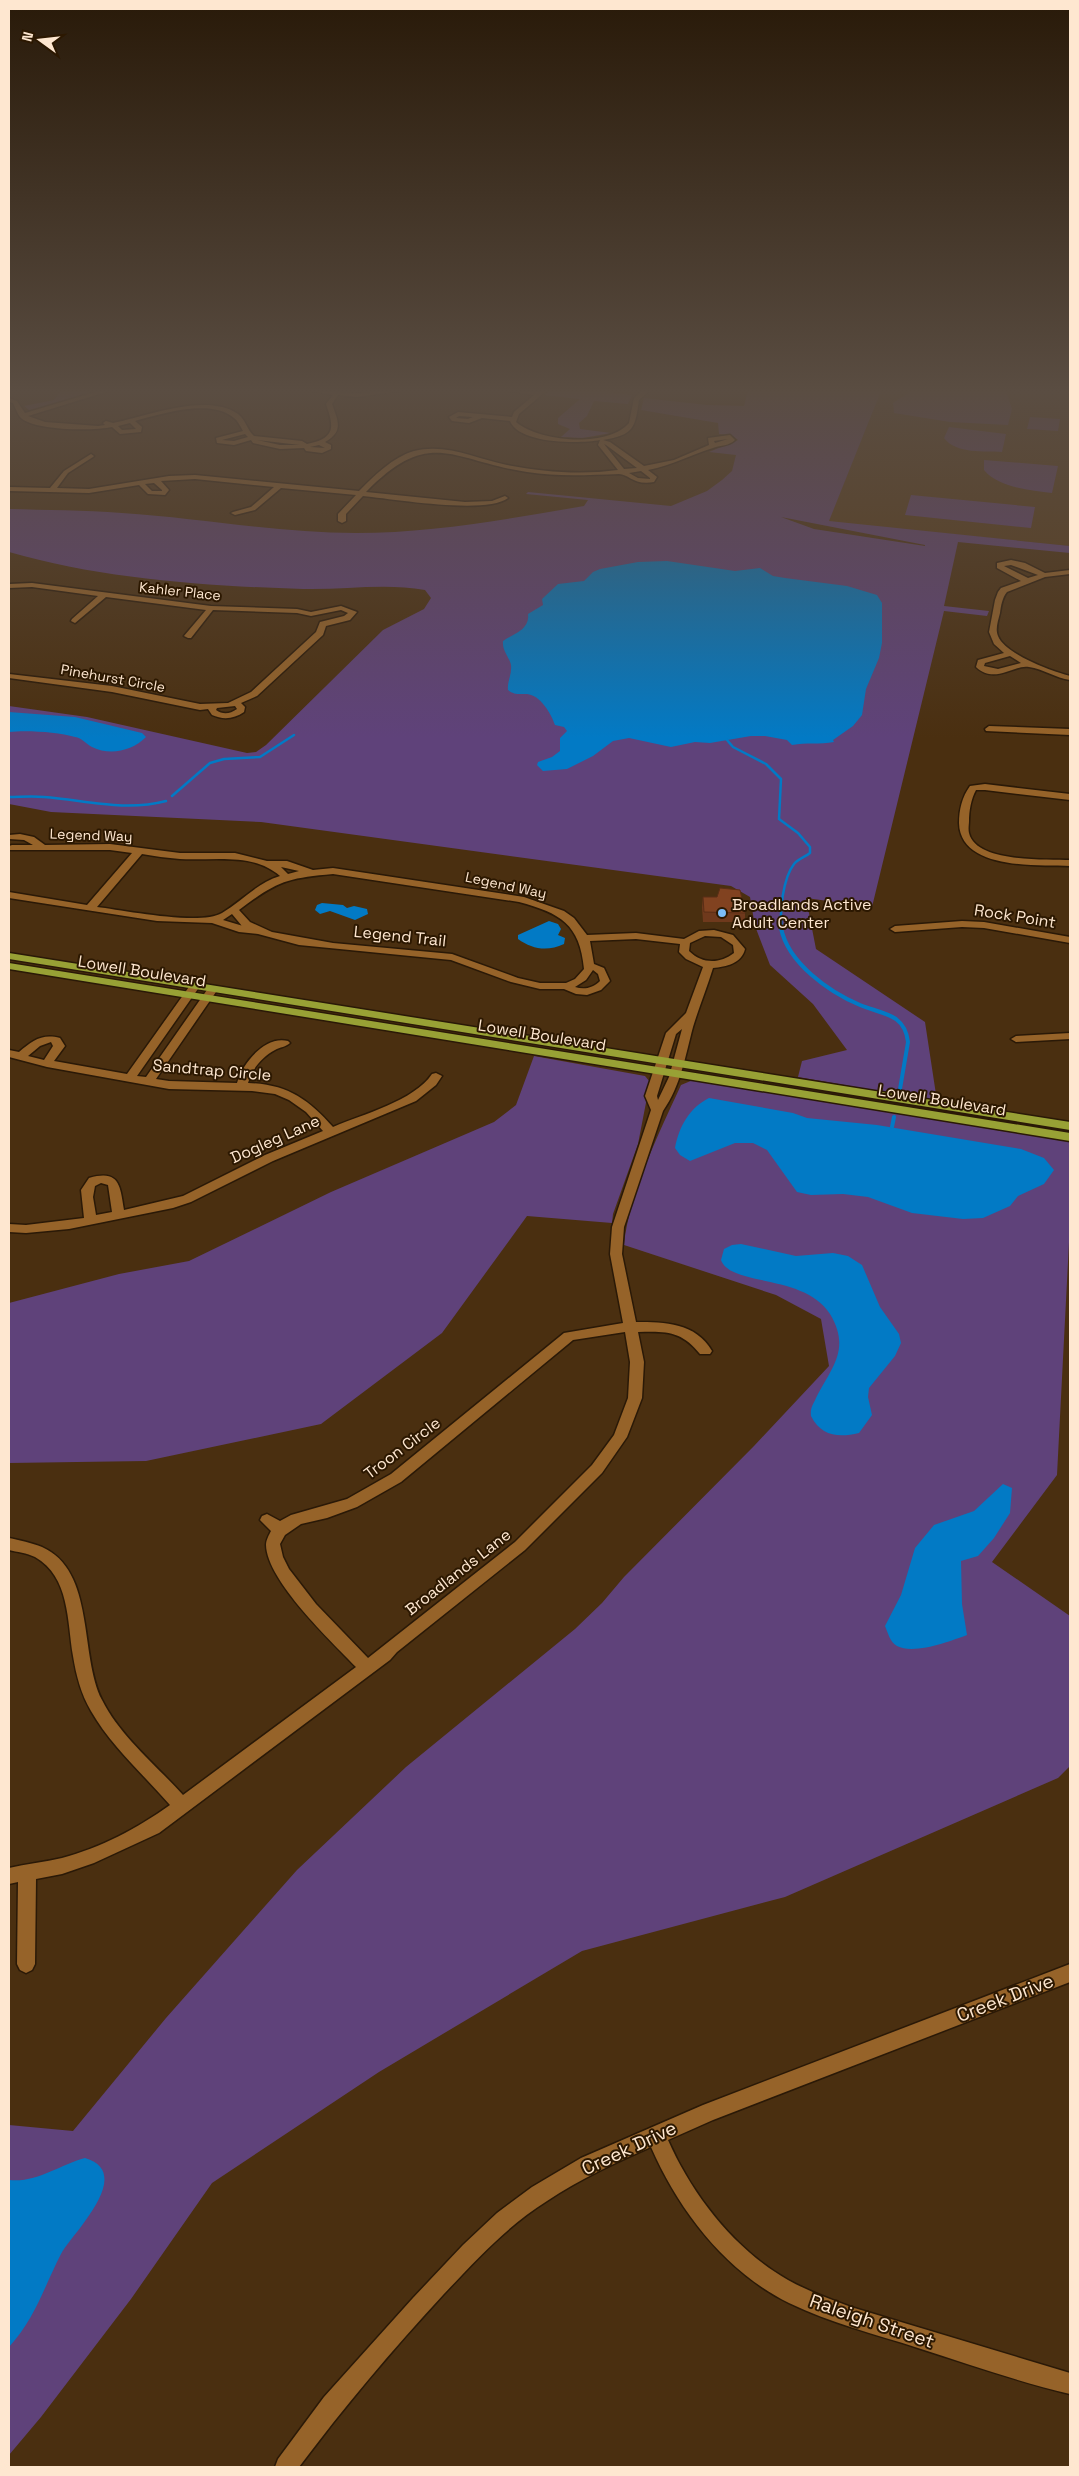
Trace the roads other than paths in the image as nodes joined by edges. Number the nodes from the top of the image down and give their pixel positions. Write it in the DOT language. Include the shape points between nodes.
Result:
graph roads {
  1 [pos="256,507"];
  2 [pos="349,507"];
  3 [pos="236,513"];
  4 [pos="342,521"];
  5 [pos="1070,572"];
  6 [pos="1044,575"];
  7 [pos="1027,581"];
  8 [pos="9,585"];
  9 [pos="103,595"];
  10 [pos="211,608"];
  11 [pos="311,614"];
  12 [pos="75,621"];
  13 [pos="323,624"];
  14 [pos="188,636"];
  15 [pos="1012,653"];
  16 [pos="1029,663"];
  17 [pos="9,676"];
  18 [pos="1070,678"];
  19 [pos="989,729"];
  20 [pos="1070,732"];
  21 [pos="1070,797"];
  22 [pos="10,837"];
  23 [pos="41,846"];
  24 [pos="10,849"];
  25 [pos="140,850"];
  26 [pos="1070,862"];
  27 [pos="267,864"];
  28 [pos="311,872"];
  29 [pos="286,877"];
  30 [pos="9,894"];
  31 [pos="90,908"];
  32 [pos="234,910"];
  33 [pos="214,920"];
  34 [pos="895,929"];
  35 [pos="258,931"];
  36 [pos="585,938"];
  37 [pos="1070,940"];
  38 [pos="685,942"];
  39 [pos="9,956"];
  40 [pos="709,964"];
  41 [pos="9,966"];
  42 [pos="589,966"];
  43 [pos="566,986"];
  44 [pos="192,991"];
  45 [pos="210,993"];
  46 [pos="691,1015"];
  47 [pos="1070,1036"];
  48 [pos="1016,1039"];
  49 [pos="284,1043"];
  50 [pos="14,1055"];
  51 [pos="47,1064"];
  52 [pos="660,1066"];
  53 [pos="677,1068"];
  54 [pos="436,1076"];
  55 [pos="130,1078"];
  56 [pos="149,1081"];
  57 [pos="241,1087"];
  58 [pos="657,1110"];
  59 [pos="1070,1126"];
  60 [pos="331,1132"];
  61 [pos="1070,1137"];
  62 [pos="119,1215"];
  63 [pos="91,1220"];
  64 [pos="9,1228"];
  65 [pos="631,1328"];
  66 [pos="705,1351"];
  67 [pos="267,1520"];
  68 [pos="281,1530"];
  69 [pos="9,1544"];
  70 [pos="367,1667"];
  71 [pos="182,1806"];
  72 [pos="27,1873"];
  73 [pos="9,1876"];
  74 [pos="26,1964"];
  75 [pos="1070,1973"];
  76 [pos="656,2135"];
  77 [pos="1070,2384"];
  78 [pos="286,2467"];
  1 -- 3 [label="street"];
  2 -- 4 [label="street" via="342,514"];
  5 -- 6 [label="street"];
  6 -- 7 [label="street"];
  6 -- 7 [label="street" via="1017,563 1004,562 1000,565 1000,568"];
  7 -- 15 [label="street" via="1004,590 1000,595 992,632 1001,646"];
  8 -- 9 [label="street, Kahler Place"];
  9 -- 10 [label="street, Kahler Place"];
  9 -- 12 [label="street"];
  10 -- 11 [label="street, Kahler Place"];
  10 -- 14 [label="street"];
  11 -- 13 [label="street"];
  11 -- 13 [label="street, Kahler Place" via="335,608 353,612 351,616"];
  13 -- 17 [label="street, Pinehurst Circle" via="320,633 254,694 236,703 242,707 241,710 231,716 216,715 213,707 194,707 112,689"];
  15 -- 16 [label="street"];
  15 -- 16 [label="street" via="981,662 980,667 999,672"];
  16 -- 18 [label="street"];
  19 -- 20 [label="street"];
  21 -- 26 [label="street" via="973,788 968,795 962,829 963,835 975,847 997,858"];
  22 -- 23 [label="street, Legend Way" via="33,839"];
  22 -- 24 [label="street, Legend Way"];
  23 -- 24 [label="street, Legend Way"];
  23 -- 25 [label="street, Legend Way"];
  25 -- 27 [label="street, Legend Way" via="180,856 235,856"];
  25 -- 31 [label="street, Legend Way"];
  27 -- 28 [label="street, Legend Way" via="287,864"];
  27 -- 29 [label="street, Legend Way"];
  28 -- 29 [label="street, Legend Way"];
  28 -- 36 [label="street, Legend Way" via="372,875 536,903 568,919"];
  29 -- 32 [label="street, Legend Way" via="263,888"];
  30 -- 31 [label="street, Legend Trail"];
  31 -- 33 [label="street, Legend Trail" via="176,921"];
  32 -- 33 [label="street, Legend Trail"];
  32 -- 35 [label="street, Legend Trail" via="239,918"];
  33 -- 35 [label="street, Legend Trail" via="243,930"];
  34 -- 37 [label="street, Rock Point" via="984,925"];
  35 -- 43 [label="street, Legend Trail" via="275,937 341,947 451,957 525,983"];
  36 -- 38 [label="street" via="636,936"];
  36 -- 42 [label="street"];
  38 -- 40 [label="street" via="684,952 688,956"];
  38 -- 40 [label="street" via="695,935 711,933 727,936 738,944 739,954 734,959"];
  39 -- 44 [label="main road, Lowell Boulevard"];
  40 -- 46 [label="street, Broadlands Lane"];
  41 -- 44 [label="main road, Lowell Boulevard"];
  42 -- 43 [label="street" via="580,980"];
  42 -- 43 [label="street, Legend Trail" via="603,973 604,984 583,992"];
  44 -- 45 [label="main road, Lowell Boulevard"];
  44 -- 55 [label="street"];
  45 -- 52 [label="main road, Lowell Boulevard"];
  45 -- 56 [label="street"];
  46 -- 52 [label="street, Broadlands Lane" via="671,1033"];
  46 -- 53 [label="street, Broadlands Lane"];
  47 -- 48 [label="street"];
  49 -- 57 [label="street" via="262,1052 250,1065"];
  50 -- 51 [label="street, Sandtrap Circle"];
  50 -- 51 [label="street, Sandtrap Circle" via="37,1042 56,1040 59,1046"];
  51 -- 55 [label="street, Sandtrap Circle"];
  52 -- 53 [label="main road, Lowell Boulevard"];
  52 -- 58 [label="street, Broadlands Lane" via="651,1096"];
  53 -- 58 [label="street, Broadlands Lane" via="668,1098"];
  53 -- 59 [label="main road, Lowell Boulevard"];
  53 -- 61 [label="main road, Lowell Boulevard"];
  54 -- 60 [label="street, Dogleg Lane" via="412,1098"];
  55 -- 56 [label="street, Sandtrap Circle"];
  56 -- 57 [label="street, Sandtrap Circle" via="169,1085"];
  57 -- 60 [label="street, Sandtrap Circle" via="264,1088 293,1097 310,1109"];
  58 -- 65 [label="street, Broadlands Lane" via="618,1227 616,1254"];
  60 -- 62 [label="street, Dogleg Lane" via="268,1158 187,1199"];
  62 -- 63 [label="street, Dogleg Lane"];
  62 -- 63 [label="street" via="114,1184 99,1179 88,1184 86,1190"];
  63 -- 64 [label="street, Dogleg Lane" via="49,1228"];
  65 -- 66 [label="street, Troon Circle" via="676,1330 692,1336"];
  65 -- 68 [label="street, Troon Circle" via="556,1337 501,1392 384,1486 335,1510 292,1522"];
  65 -- 70 [label="street, Broadlands Lane" via="637,1362 635,1398 608,1456 520,1546"];
  67 -- 68 [label="street"];
  68 -- 70 [label="street" via="274,1540 274,1550 298,1595"];
  69 -- 71 [label="street" via="48,1557 64,1574 71,1588 85,1677 95,1703"];
  70 -- 71 [label="street, Broadlands Lane"];
  71 -- 72 [label="street, Broadlands Lane" via="153,1827 94,1855"];
  72 -- 73 [label="street, Broadlands Lane"];
  72 -- 74 [label="street"];
  75 -- 76 [label="street, Creek Drive"];
  76 -- 77 [label="street, Raleigh Street" via="666,2162 716,2231 744,2260 778,2285 831,2311"];
  76 -- 78 [label="street, Creek Drive" via="588,2165 539,2194 504,2220 420,2305 332,2405"];
}
